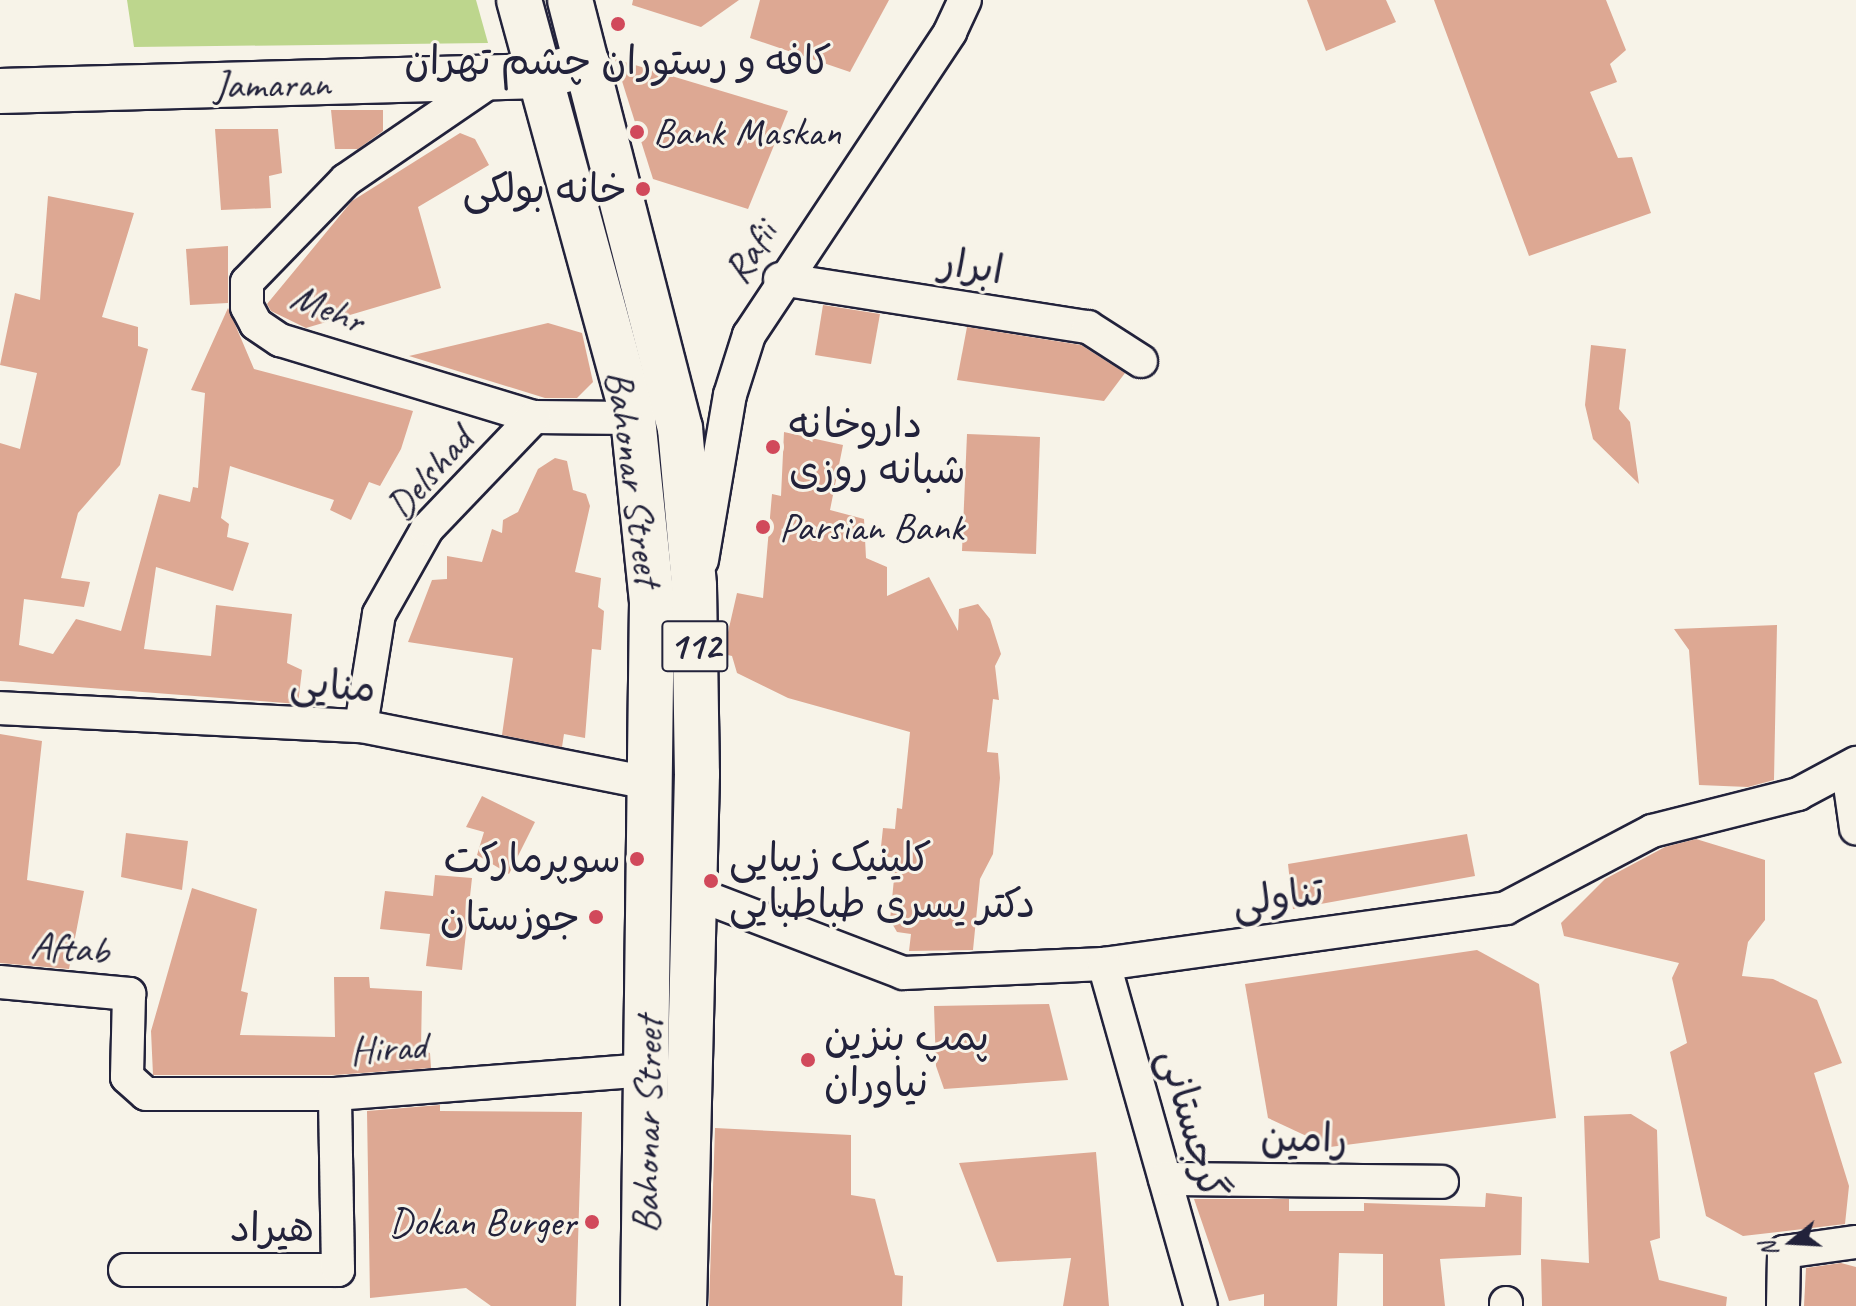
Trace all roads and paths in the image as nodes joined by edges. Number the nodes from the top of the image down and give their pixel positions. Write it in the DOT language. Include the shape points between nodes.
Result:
graph roads {
  1 [pos="519,0"];
  2 [pos="570,0"];
  3 [pos="965,0"];
  4 [pos="587,64"];
  5 [pos="543,76"];
  6 [pos="495,78"];
  7 [pos="0,91"];
  8 [pos="780,279"];
  9 [pos="1141,361"];
  10 [pos="534,417"];
  11 [pos="633,418"];
  12 [pos="694,586"];
  13 [pos="0,708"];
  14 [pos="361,726"];
  15 [pos="1852,767"];
  16 [pos="653,784"];
  17 [pos="1856,828"];
  18 [pos="694,893"];
  19 [pos="1104,964"];
  20 [pos="0,982"];
  21 [pos="648,1070"];
  22 [pos="335,1094"];
  23 [pos="1165,1179"];
  24 [pos="1442,1182"];
  25 [pos="1856,1242"];
  26 [pos="125,1270"];
  27 [pos="643,1306"];
  28 [pos="684,1306"];
  29 [pos="1201,1306"];
  30 [pos="1783,1306"];
  1 -- 5 [label="main road, Bahonar Street / 112"];
  2 -- 4 [label="main road, Bahonar Street / 112"];
  3 -- 8 [label="street, Rafii" via="950,32"];
  4 -- 5 [label="main road, Jamaran"];
  4 -- 12 [label="main road, Bahonar Street / 112" via="680,428"];
  5 -- 6 [label="main road, Jamaran"];
  5 -- 11 [label="main road, Bahonar Street / 112"];
  6 -- 7 [label="main road, Jamaran"];
  6 -- 10 [label="street, Mehr" via="346,180 247,282 247,307 256,324 280,340"];
  8 -- 9 [label="street, ابرار" via="1088,327"];
  8 -- 12 [label="street, Rafii" via="749,335 730,395"];
  10 -- 11 [label="street, Mehr"];
  10 -- 14 [label="street, Delshad" via="427,529 379,614"];
  11 -- 16 [label="main road, Bahonar Street / 112" via="652,602"];
  12 -- 18 [label="main road, Bahonar Street / 112"];
  13 -- 14 [label="street, منایی"];
  14 -- 16 [label="street, منایی"];
  15 -- 17 [label="street"];
  15 -- 19 [label="street, تناولی" via="1798,794 1652,831 1506,908"];
  16 -- 21 [label="main road, Bahonar Street / 112"];
  18 -- 19 [label="street, تناولی" via="903,973"];
  18 -- 28 [label="main road, Bahonar Street / 112"];
  19 -- 23 [label="street, گرجستانی"];
  20 -- 22 [label="street, Hirad" via="129,994 127,1077 135,1090"];
  21 -- 22 [label="street, Hirad"];
  21 -- 27 [label="main road, Bahonar Street / 112"];
  22 -- 26 [label="street, هیراد" via="338,1270"];
  23 -- 24 [label="street, رامین"];
  23 -- 29 [label="street, گرجستانی"];
  25 -- 30 [label="street" via="1784,1252"];
}
